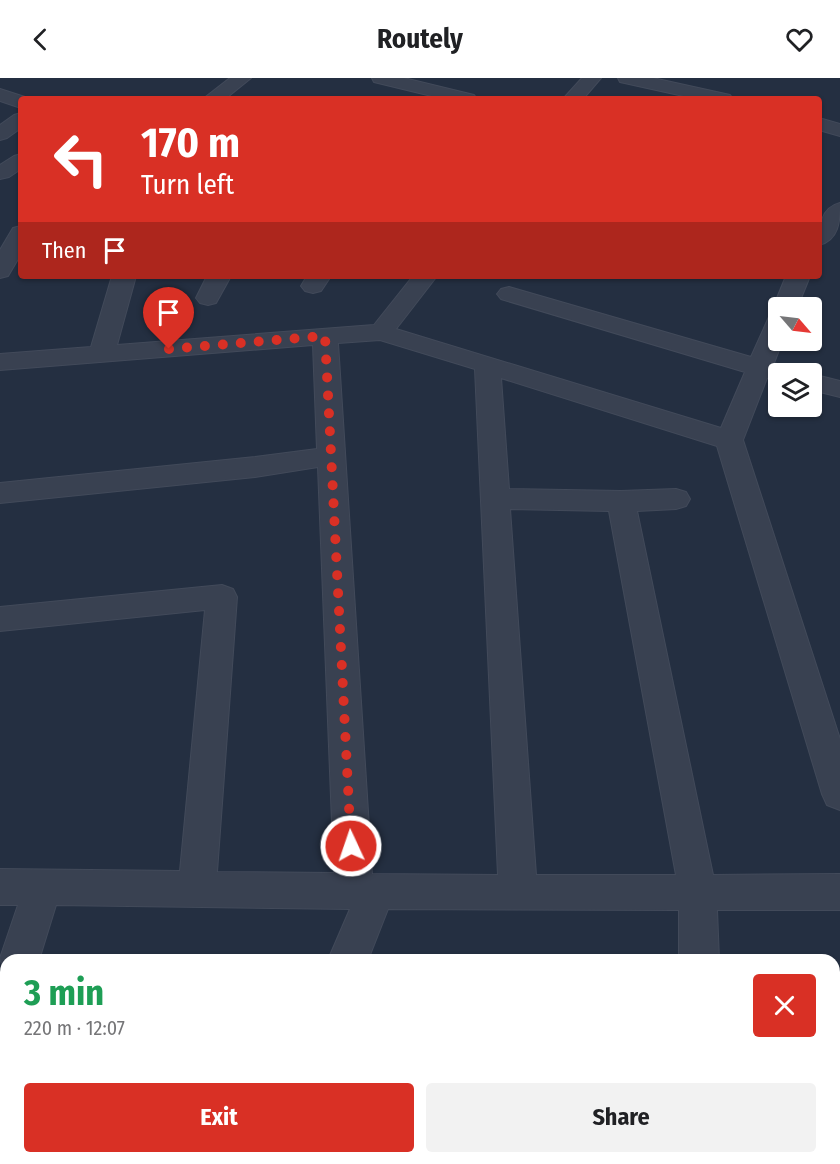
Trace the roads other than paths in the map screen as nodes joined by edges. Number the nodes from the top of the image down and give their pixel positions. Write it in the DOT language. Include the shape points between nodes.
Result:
graph roads {
  1 [pos="242,78"];
  2 [pos="381,78"];
  3 [pos="591,78"];
  4 [pos="627,78"];
  5 [pos="0,95"];
  6 [pos="217,96"];
  7 [pos="455,96"];
  8 [pos="576,96"];
  9 [pos="690,96"];
  10 [pos="18,101"];
  11 [pos="18,121"];
  12 [pos="822,125"];
  13 [pos="840,130"];
  14 [pos="0,134"];
  15 [pos="18,162"];
  16 [pos="2,173"];
  17 [pos="840,210"];
  18 [pos="822,234"];
  19 [pos="18,238"];
  20 [pos="0,271"];
  21 [pos="123,279"];
  22 [pos="218,279"];
  23 [pos="423,279"];
  24 [pos="797,279"];
  25 [pos="509,294"];
  26 [pos="789,297"];
  27 [pos="208,298"];
  28 [pos="381,332"];
  29 [pos="325,336"];
  30 [pos="102,354"];
  31 [pos="0,362"];
  32 [pos="487,364"];
  33 [pos="768,370"];
  34 [pos="768,374"];
  35 [pos="822,384"];
  36 [pos="840,389"];
  37 [pos="729,440"];
  38 [pos="331,456"];
  39 [pos="0,493"];
  40 [pos="495,499"];
  41 [pos="676,499"];
  42 [pos="621,501"];
  43 [pos="0,619"];
  44 [pos="840,794"];
  45 [pos="0,887"];
  46 [pos="42,888"];
  47 [pos="197,890"];
  48 [pos="365,892"];
  49 [pos="698,892"];
  50 [pos="840,892"];
  51 [pos="518,893"];
  52 [pos="21,954"];
  53 [pos="350,954"];
  54 [pos="699,954"];
  1 -- 6 [label="street"];
  2 -- 7 [label="street"];
  3 -- 8 [label="street"];
  4 -- 9 [label="street"];
  5 -- 10 [label="street"];
  11 -- 14 [label="street"];
  12 -- 13 [label="street"];
  15 -- 16 [label="street"];
  17 -- 18 [label="street"];
  19 -- 20 [label="street"];
  21 -- 30 [label="street"];
  22 -- 27 [label="street"];
  23 -- 28 [label="street"];
  24 -- 26 [label="street"];
  25 -- 33 [label="street"];
  28 -- 29 [label="street"];
  28 -- 32 [label="street"];
  29 -- 30 [label="street"];
  29 -- 38 [label="street"];
  30 -- 31 [label="street"];
  32 -- 37 [label="street"];
  32 -- 40 [label="street"];
  34 -- 37 [label="street"];
  35 -- 36 [label="street"];
  37 -- 44 [label="street"];
  38 -- 39 [label="street"];
  38 -- 48 [label="street"];
  40 -- 42 [label="street"];
  40 -- 51 [label="street"];
  41 -- 42 [label="street"];
  42 -- 49 [label="street"];
  43 -- 47 [label="street" via="222,597"];
  45 -- 46 [label="street"];
  46 -- 47 [label="street"];
  46 -- 52 [label="street"];
  47 -- 48 [label="street"];
  48 -- 51 [label="street"];
  48 -- 53 [label="street"];
  49 -- 50 [label="street"];
  49 -- 51 [label="street"];
  49 -- 54 [label="street"];
}
